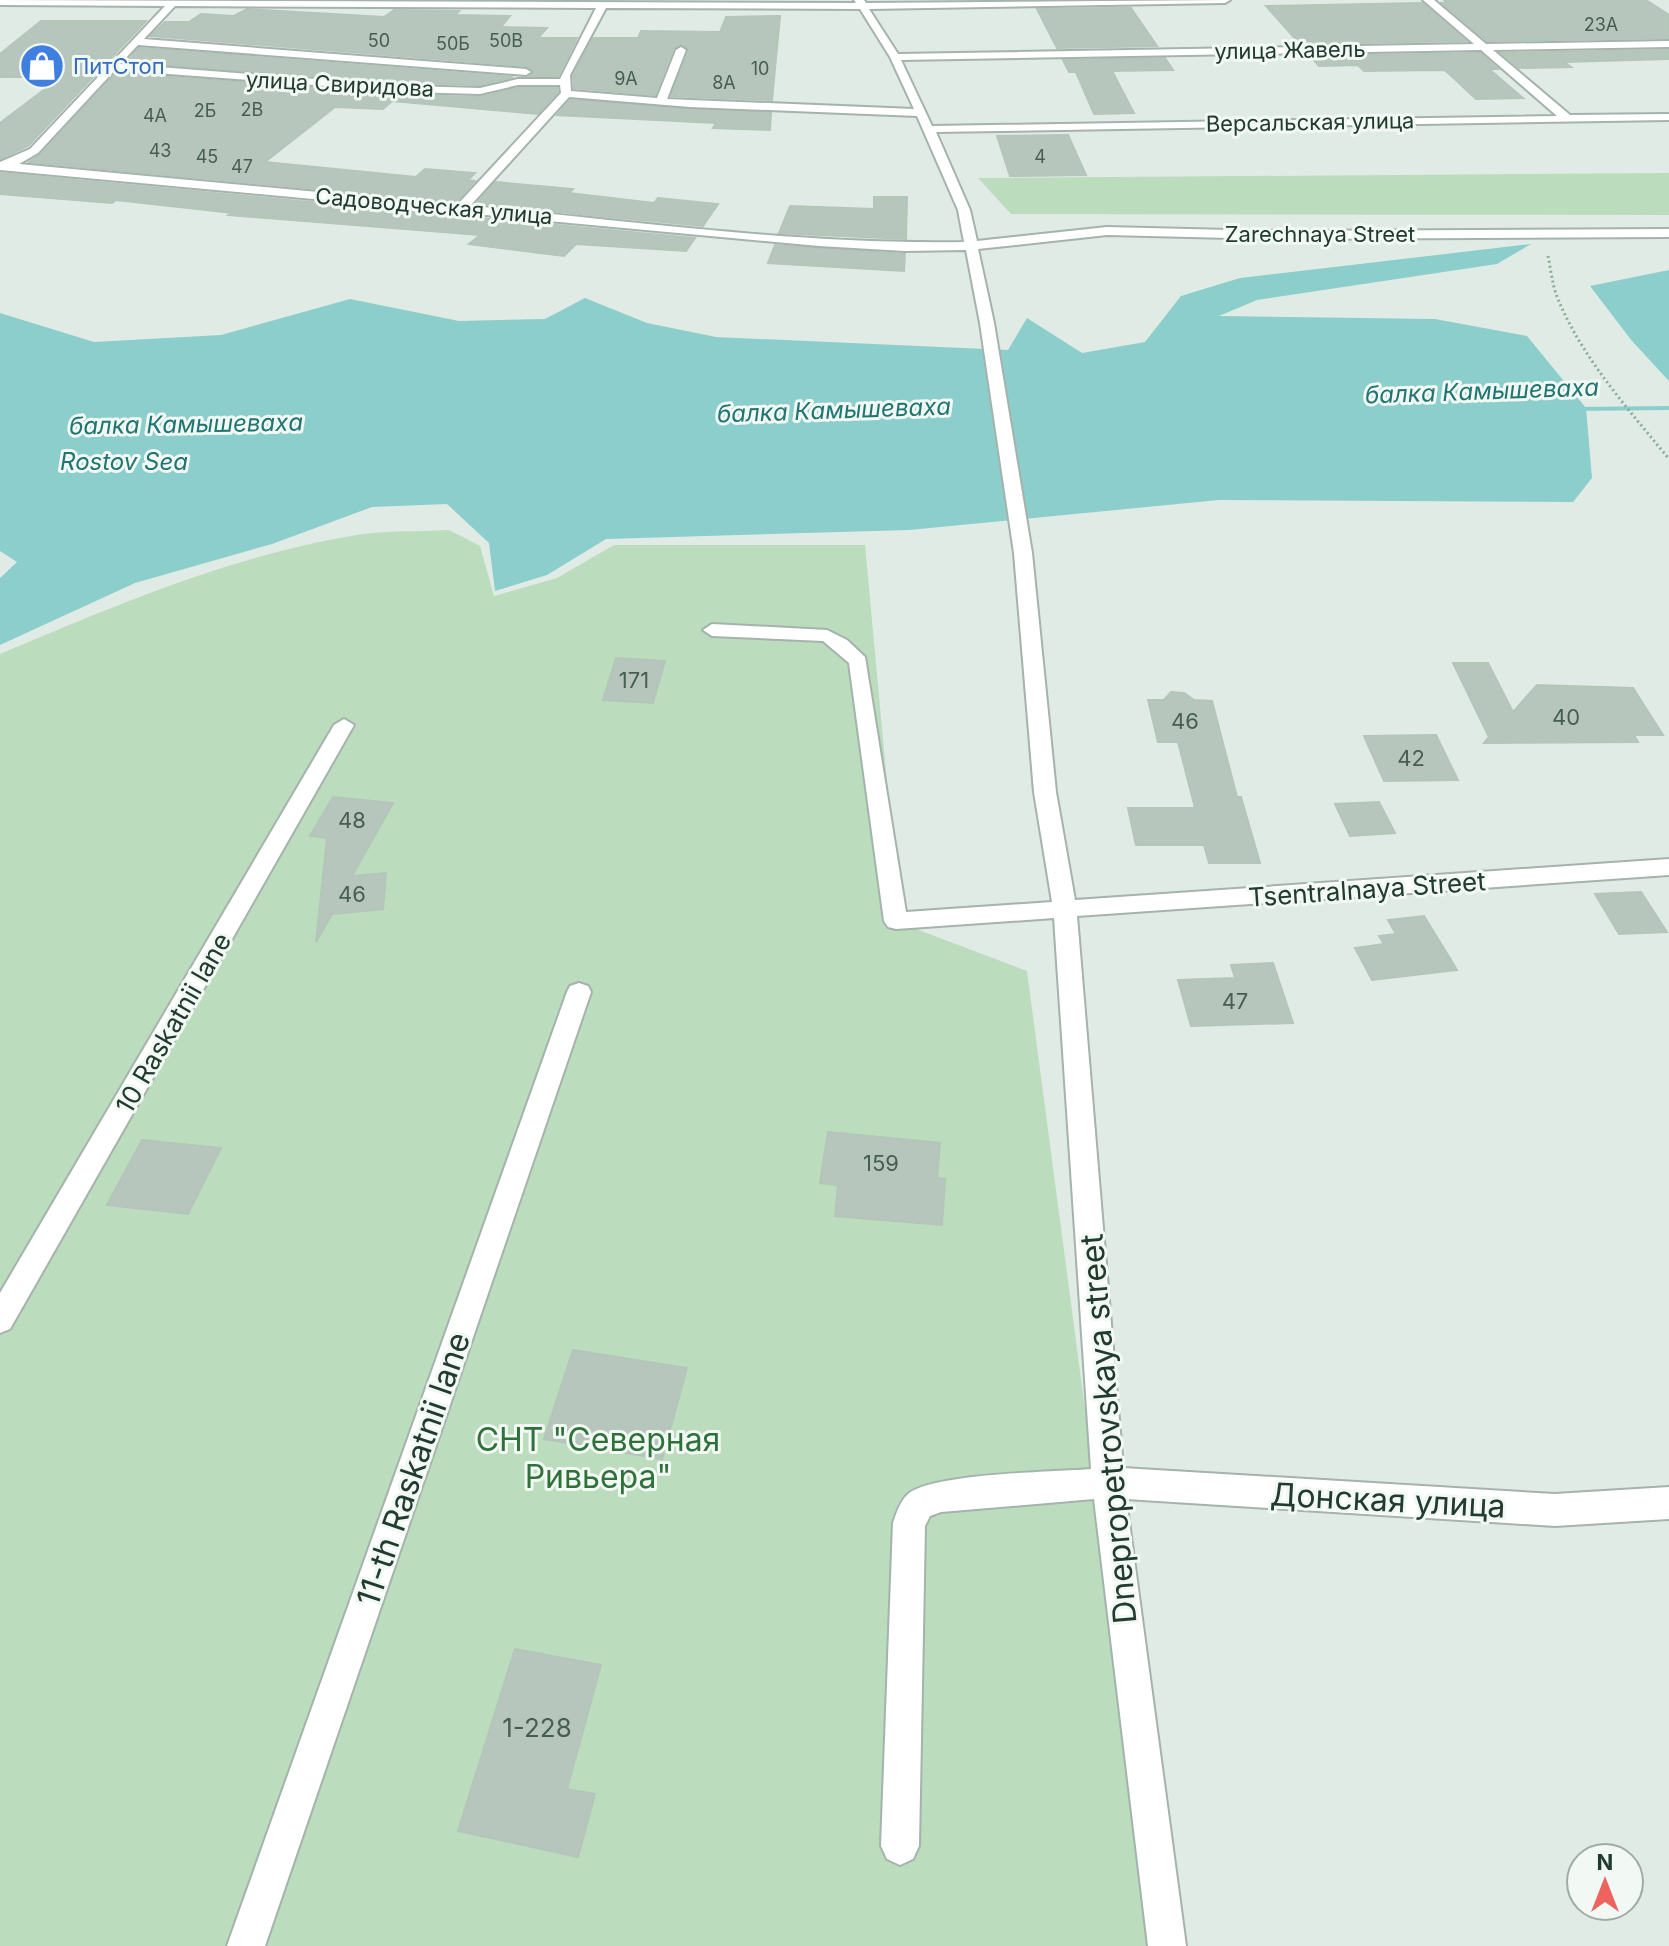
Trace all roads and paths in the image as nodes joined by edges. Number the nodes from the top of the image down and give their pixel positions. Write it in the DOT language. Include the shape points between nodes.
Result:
graph roads {
  1 [pos="1225,0"];
  2 [pos="1428,0"];
  3 [pos="356,1"];
  4 [pos="0,2"];
  5 [pos="173,2"];
  6 [pos="604,2"];
  7 [pos="860,3"];
  8 [pos="138,42"];
  9 [pos="1669,44"];
  10 [pos="1482,47"];
  11 [pos="681,50"];
  12 [pos="895,57"];
  13 [pos="114,67"];
  14 [pos="566,84"];
  15 [pos="661,101"];
  16 [pos="920,113"];
  17 [pos="1669,117"];
  18 [pos="1568,119"];
  19 [pos="930,129"];
  20 [pos="3,166"];
  21 [pos="460,209"];
  22 [pos="1669,233"];
  23 [pos="971,246"];
  24 [pos="1550,262"];
  25 [pos="1669,459"];
  26 [pos="712,630"];
  27 [pos="344,725"];
  28 [pos="1669,867"];
  29 [pos="1065,910"];
  30 [pos="579,992"];
  31 [pos="0,1320"];
  32 [pos="1108,1483"];
  33 [pos="1669,1503"];
  34 [pos="900,1846"];
  35 [pos="246,1946"];
  36 [pos="1167,1946"];
  1 -- 7 [label="street"];
  2 -- 10 [label="street"];
  3 -- 5 [label="street"];
  3 -- 6 [label="street"];
  4 -- 5 [label="street"];
  5 -- 8 [label="street"];
  6 -- 7 [label="street"];
  6 -- 14 [label="street"];
  7 -- 12 [label="street, Dnepropetrovskaya street"];
  8 -- 13 [label="street"];
  8 -- 14 [label="street"];
  9 -- 10 [label="street, улица Жавель"];
  10 -- 12 [label="street, улица Жавель"];
  10 -- 18 [label="street"];
  11 -- 15 [label="street"];
  12 -- 16 [label="street, Dnepropetrovskaya street"];
  13 -- 14 [label="street, улица Свиридова" via="407,89 480,91 518,82"];
  13 -- 20 [label="street" via="34,151"];
  14 -- 15 [label="street, улица Свиридова"];
  14 -- 21 [label="street"];
  15 -- 16 [label="street, улица Свиридова"];
  16 -- 19 [label="street, Dnepropetrovskaya street"];
  17 -- 18 [label="street, Версальская улица"];
  18 -- 19 [label="street, Версальская улица"];
  19 -- 23 [label="street, Dnepropetrovskaya street" via="964,210"];
  20 -- 21 [label="street, Садоводческая улица"];
  21 -- 23 [label="street, Садоводческая улица" via="867,245"];
  22 -- 23 [label="street, Zarechnaya Street" via="1107,231"];
  23 -- 29 [label="street, Dnepropetrovskaya street" via="1023,553 1045,792"];
  24 -- 25 [label="path" via="1557,296 1570,321"];
  26 -- 29 [label="street, Tsentralnaya Street" via="827,636 858,661 896,921"];
  27 -- 31 [label="street, 10 Raskatnii lane"];
  28 -- 29 [label="street, Tsentralnaya Street"];
  29 -- 32 [label="street, Dnepropetrovskaya street"];
  30 -- 35 [label="street, 11-th Raskatnii lane"];
  32 -- 33 [label="street, Донская улица" via="1555,1510"];
  32 -- 34 [label="street, Донская улица" via="941,1496 919,1505 909,1523"];
  32 -- 36 [label="street, Dnepropetrovskaya street"];
}
